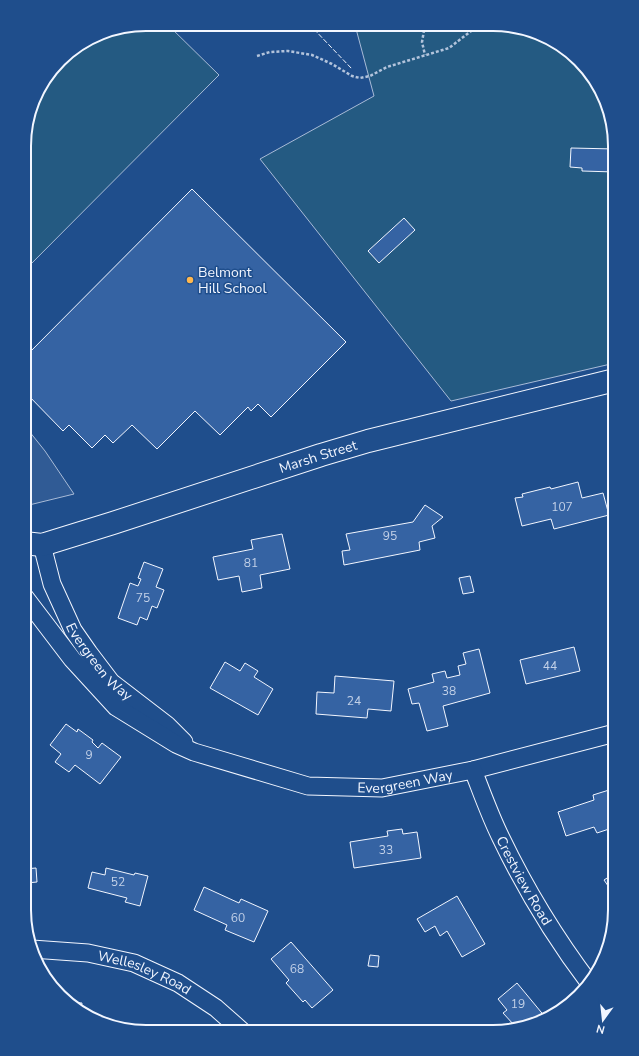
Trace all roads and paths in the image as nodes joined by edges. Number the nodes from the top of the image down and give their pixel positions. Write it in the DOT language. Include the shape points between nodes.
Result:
graph roads {
  1 [pos="424,31"];
  2 [pos="471,31"];
  3 [pos="425,55"];
  4 [pos="258,56"];
  5 [pos="608,382"];
  6 [pos="33,544"];
  7 [pos="31,605"];
  8 [pos="608,735"];
  9 [pos="194,752"];
  10 [pos="473,770"];
  11 [pos="38,949"];
  12 [pos="585,978"];
  13 [pos="235,1025"];
  1 -- 3 [label="path" via="422,42"];
  2 -- 3 [label="path" via="449,48"];
  3 -- 4 [label="path" via="360,78 312,55 288,51"];
  5 -- 6 [label="street, Marsh Street" via="368,441 121,520"];
  6 -- 9 [label="street, Evergreen Way" via="73,630 88,653 111,682 168,725"];
  7 -- 9 [label="street, Evergreen Way" via="72,659 116,707 176,744"];
  8 -- 10 [label="street, Evergreen Way"];
  9 -- 10 [label="street, Evergreen Way" via="308,786 382,788"];
  10 -- 12 [label="street, Crestview Road" via="501,838 539,907"];
  11 -- 13 [label="street, Wellesley Road" via="88,953 134,964 178,983 216,1008"];
}
